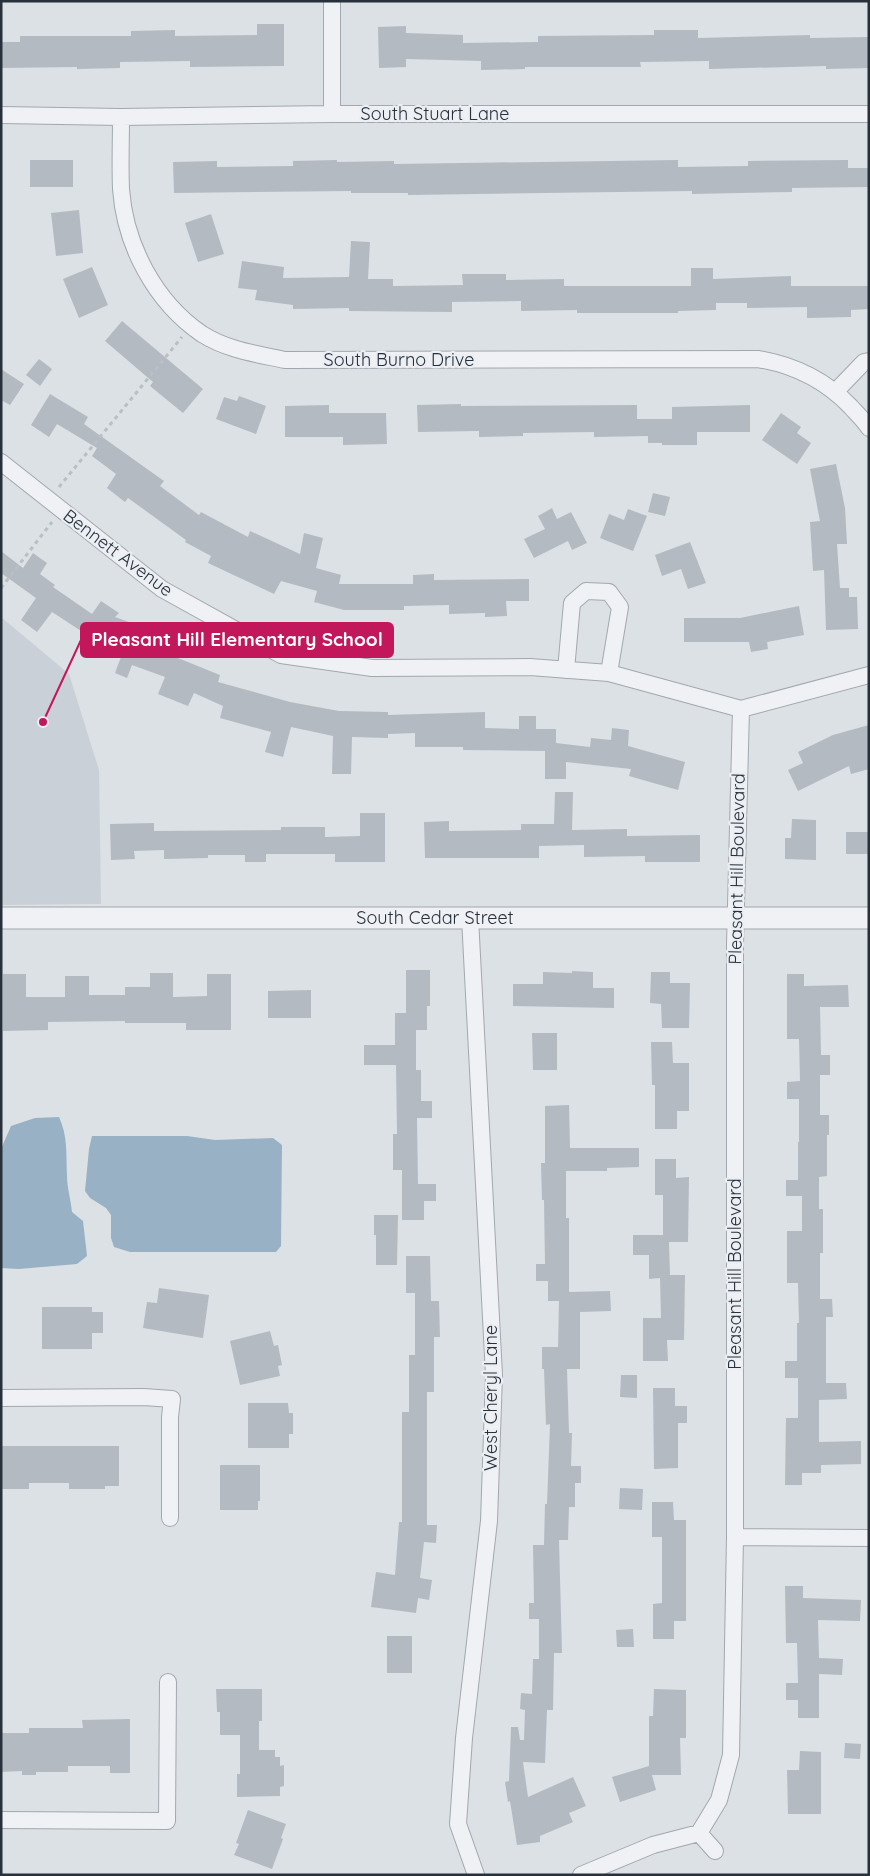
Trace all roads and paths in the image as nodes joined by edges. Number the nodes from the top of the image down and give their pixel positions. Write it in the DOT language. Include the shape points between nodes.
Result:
graph roads {
  1 [pos="332,1"];
  2 [pos="332,114"];
  3 [pos="869,114"];
  4 [pos="1,115"];
  5 [pos="121,117"];
  6 [pos="192,325"];
  7 [pos="869,361"];
  8 [pos="836,392"];
  9 [pos="868,424"];
  10 [pos="1,462"];
  11 [pos="55,505"];
  12 [pos="1,588"];
  13 [pos="566,670"];
  14 [pos="609,674"];
  15 [pos="869,675"];
  16 [pos="741,709"];
  17 [pos="735,917"];
  18 [pos="1,918"];
  19 [pos="470,918"];
  20 [pos="869,918"];
  21 [pos="1,1398"];
  22 [pos="170,1518"];
  23 [pos="735,1537"];
  24 [pos="869,1538"];
  25 [pos="168,1682"];
  26 [pos="1,1820"];
  27 [pos="699,1832"];
  28 [pos="715,1851"];
  29 [pos="476,1875"];
  30 [pos="581,1875"];
  1 -- 2 [label="street"];
  2 -- 3 [label="street, South Stuart Lane"];
  2 -- 5 [label="street, South Stuart Lane"];
  4 -- 5 [label="street, South Stuart Lane"];
  5 -- 6 [label="street, South Burno Drive" via="121,190 131,242 160,295"];
  6 -- 8 [label="street, South Burno Drive" via="203,334 239,350 285,360 758,359 790,366"];
  6 -- 11 [label="path"];
  7 -- 8 [label="street" via="864,362"];
  8 -- 9 [label="street, South Burno Drive"];
  10 -- 11 [label="street, Bennett Avenue"];
  11 -- 12 [label="path"];
  11 -- 13 [label="street, Bennett Avenue" via="162,589 281,655 372,668 530,667"];
  13 -- 14 [label="street, Bennett Avenue"];
  13 -- 14 [label="street" via="572,603 586,591 609,592 620,607"];
  14 -- 16 [label="street, Bennett Avenue"];
  15 -- 16 [label="street, Bennett Avenue"];
  16 -- 17 [label="street, Pleasant Hill Boulevard"];
  17 -- 19 [label="street, South Cedar Street"];
  17 -- 20 [label="street, South Cedar Street"];
  17 -- 23 [label="street, Pleasant Hill Boulevard"];
  18 -- 19 [label="street, South Cedar Street"];
  19 -- 29 [label="street, West Cheryl Lane" via="494,1375 488,1521 464,1738 458,1824"];
  21 -- 22 [label="street" via="172,1399"];
  23 -- 24 [label="street"];
  23 -- 27 [label="street, Pleasant Hill Boulevard" via="731,1755 719,1800"];
  25 -- 26 [label="street" via="167,1821"];
  27 -- 28 [label="street"];
  27 -- 30 [label="street" via="653,1845"];
}
